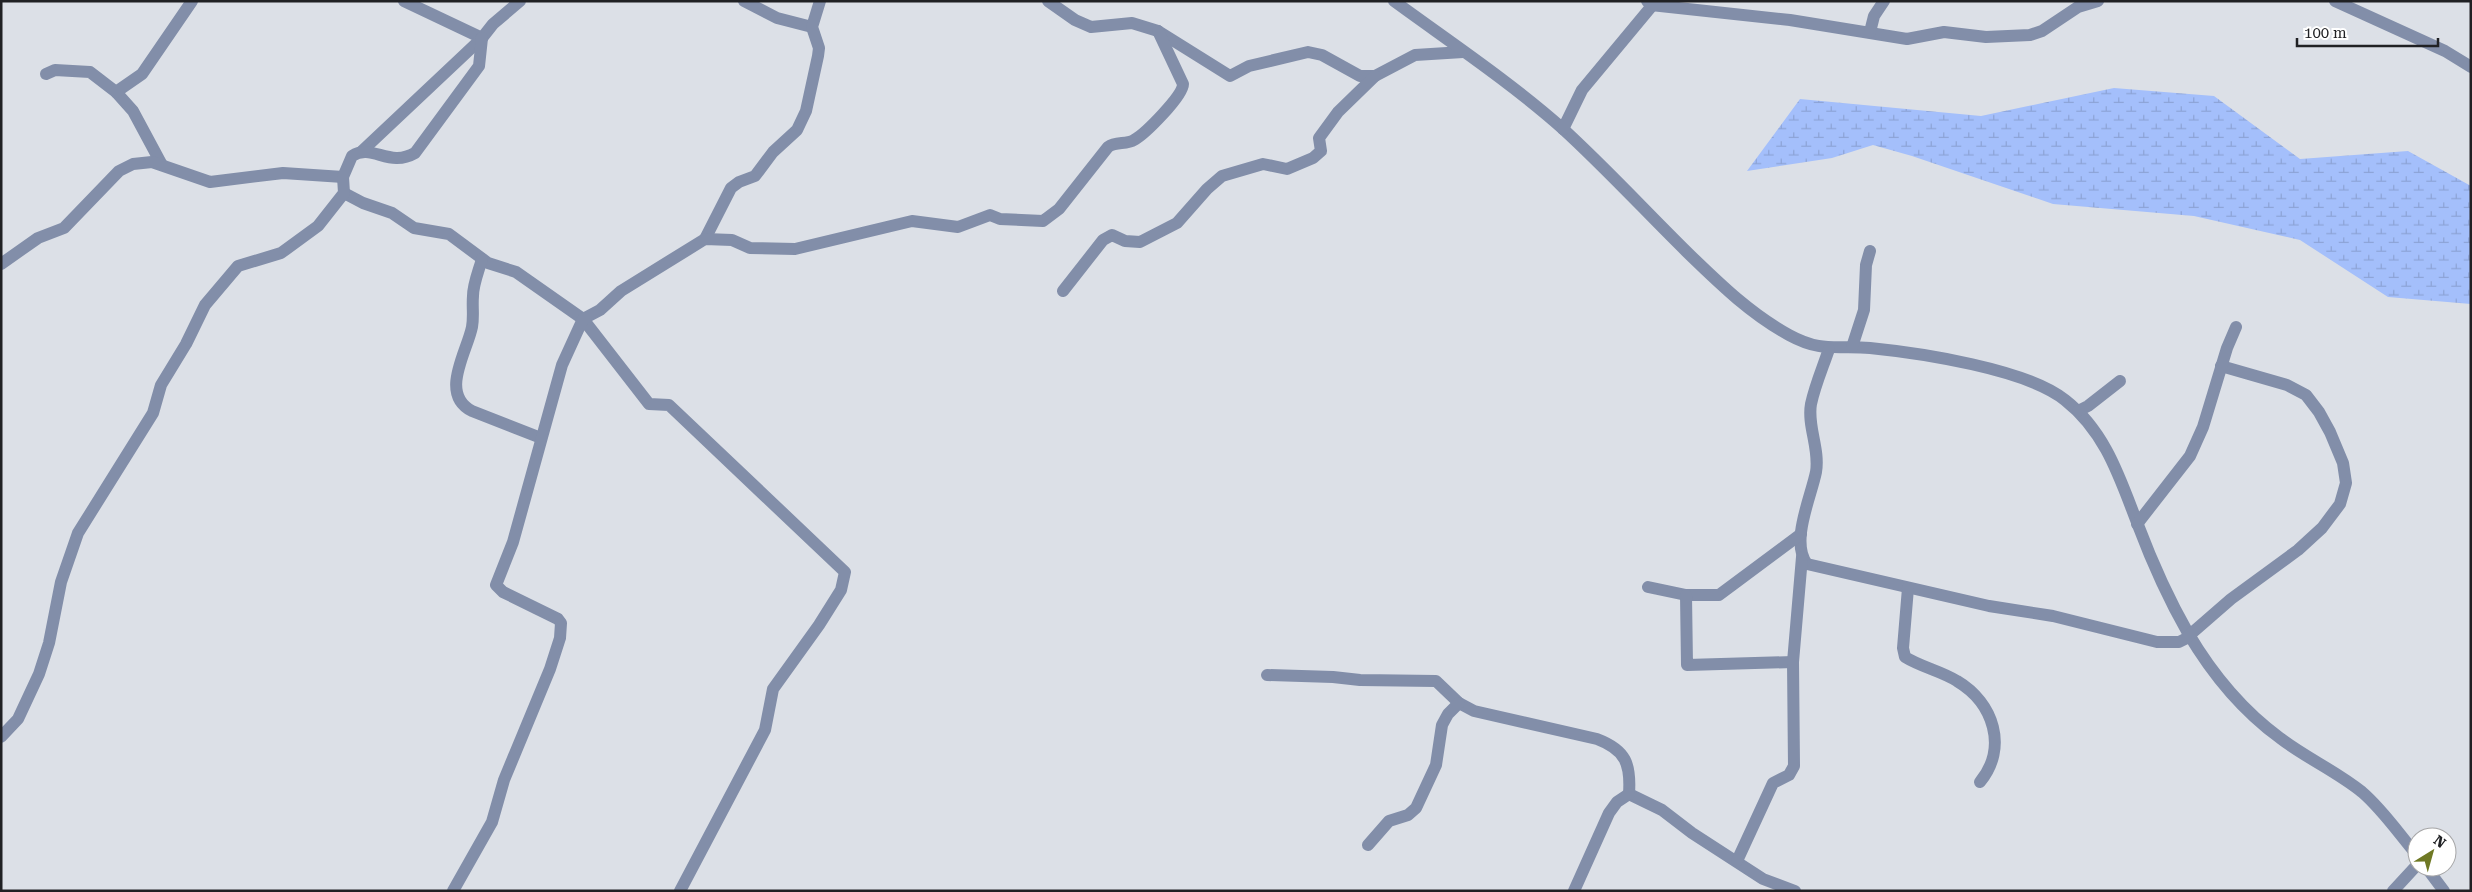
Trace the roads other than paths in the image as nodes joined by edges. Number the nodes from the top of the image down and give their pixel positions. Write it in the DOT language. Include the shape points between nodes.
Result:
graph roads {
  1 [pos="192,1"];
  2 [pos="404,1"];
  3 [pos="520,1"];
  4 [pos="744,1"];
  5 [pos="820,1"];
  6 [pos="1048,1"];
  7 [pos="1394,1"];
  8 [pos="1884,1"];
  9 [pos="2098,1"];
  10 [pos="2335,1"];
  11 [pos="1651,3"];
  12 [pos="812,27"];
  13 [pos="1158,31"];
  14 [pos="1870,32"];
  15 [pos="482,38"];
  16 [pos="1463,52"];
  17 [pos="2471,67"];
  18 [pos="46,74"];
  19 [pos="1375,76"];
  20 [pos="116,92"];
  21 [pos="1563,129"];
  22 [pos="362,151"];
  23 [pos="162,165"];
  24 [pos="343,177"];
  25 [pos="344,193"];
  26 [pos="705,239"];
  27 [pos="1870,251"];
  28 [pos="482,258"];
  29 [pos="1,264"];
  30 [pos="1062,291"];
  31 [pos="583,319"];
  32 [pos="2236,327"];
  33 [pos="1852,347"];
  34 [pos="1829,349"];
  35 [pos="2221,366"];
  36 [pos="2120,381"];
  37 [pos="2078,411"];
  38 [pos="541,438"];
  39 [pos="2137,524"];
  40 [pos="1801,534"];
  41 [pos="1802,557"];
  42 [pos="1648,587"];
  43 [pos="1908,588"];
  44 [pos="1686,595"];
  45 [pos="2190,636"];
  46 [pos="1793,662"];
  47 [pos="1267,674"];
  48 [pos="1459,703"];
  49 [pos="1,737"];
  50 [pos="1980,782"];
  51 [pos="1629,794"];
  52 [pos="2407,843"];
  53 [pos="1368,845"];
  54 [pos="1738,862"];
  55 [pos="2407,876"];
  56 [pos="2434,877"];
  57 [pos="1774,888"];
  58 [pos="453,891"];
  59 [pos="680,891"];
  60 [pos="1574,891"];
  61 [pos="1795,891"];
  62 [pos="2393,891"];
  63 [pos="2444,891"];
  1 -- 20 [label="street" via="142,74"];
  2 -- 15 [label="street"];
  3 -- 15 [label="street"];
  4 -- 12 [label="street" via="777,18"];
  5 -- 12 [label="street"];
  6 -- 13 [label="street" via="1091,27 1132,23"];
  7 -- 16 [label="street"];
  8 -- 14 [label="street" via="1874,16"];
  9 -- 14 [label="street" via="2078,7 2042,31 2030,35 1986,36 1944,32 1907,39"];
  10 -- 17 [label="street" via="2445,51"];
  11 -- 14 [label="street"];
  11 -- 21 [label="street" via="1582,90"];
  12 -- 26 [label="street" via="819,48 802,121 755,176 731,188"];
  13 -- 19 [label="street" via="1228,76 1249,66 1308,52 1322,55 1356,75"];
  13 -- 26 [label="street" via="1183,84 1180,95 1136,139 1108,147 1059,209 1043,221 1000,219 990,215 958,227 912,221 795,250 750,248 732,240"];
  15 -- 22 [label="street"];
  15 -- 22 [label="street" via="479,66 415,153 393,159"];
  16 -- 19 [label="street" via="1415,55"];
  16 -- 21 [label="street"];
  18 -- 20 [label="street" via="55,70 87,72"];
  19 -- 30 [label="street" via="1338,112 1319,138 1321,151 1313,158 1287,169 1263,164 1222,176 1177,223 1140,242 1125,241 1112,235 1108,237"];
  20 -- 23 [label="street" via="133,111"];
  21 -- 34 [label="street" via="1734,298 1787,334 1806,344"];
  22 -- 24 [label="street" via="348,161"];
  23 -- 24 [label="street" via="210,182 283,174"];
  23 -- 29 [label="street" via="146,161 126,167 64,228 38,238"];
  24 -- 25 [label="street"];
  25 -- 28 [label="street" via="392,213 414,228 450,234"];
  25 -- 49 [label="street" via="318,226 288,248 272,257 238,266 205,305 161,385 154,413 78,533 39,674 18,719"];
  26 -- 31 [label="street" via="643,280 630,285 600,310"];
  27 -- 33 [label="street" via="1866,265 1864,310"];
  28 -- 31 [label="street" via="488,264 516,272"];
  28 -- 38 [label="street" via="472,294 472,329 456,380 458,396 472,411"];
  31 -- 38 [label="street" via="562,365"];
  31 -- 59 [label="street" via="649,404 669,405 845,572 840,590 773,688 766,730"];
  32 -- 35 [label="street"];
  33 -- 34 [label="street"];
  33 -- 37 [label="street" via="1950,361 2025,379 2064,398"];
  34 -- 40 [label="street" via="1811,404 1817,463"];
  35 -- 39 [label="street" via="2190,456"];
  35 -- 45 [label="street" via="2287,385 2306,395 2330,432 2346,482 2340,504 2322,528 2231,599"];
  36 -- 37 [label="street"];
  37 -- 39 [label="street" via="2109,454"];
  38 -- 58 [label="street" via="513,542 496,584 503,592 558,619 561,623 560,638 504,780 492,822"];
  39 -- 45 [label="street" via="2160,579"];
  40 -- 41 [label="street"];
  40 -- 44 [label="street" via="1719,594"];
  41 -- 43 [label="street" via="1808,564"];
  41 -- 46 [label="street"];
  42 -- 44 [label="street"];
  43 -- 45 [label="street" via="2053,616 2157,642 2179,642"];
  43 -- 50 [label="street" via="1905,657 1960,682 1992,723 1995,754 1988,773"];
  44 -- 46 [label="street" via="1687,665"];
  45 -- 52 [label="street" via="2233,695 2254,716 2280,738 2360,791"];
  46 -- 54 [label="street" via="1794,766 1789,775 1773,783"];
  47 -- 48 [label="street" via="1433,681"];
  48 -- 51 [label="street" via="1474,711 1606,743 1624,756"];
  48 -- 53 [label="street" via="1442,726 1436,765 1416,808 1408,815 1388,821"];
  51 -- 54 [label="street" via="1662,810"];
  51 -- 60 [label="street" via="1609,813"];
  54 -- 57 [label="street"];
  55 -- 62 [label="street"];
  56 -- 63 [label="street"];
  57 -- 61 [label="street"];
}
